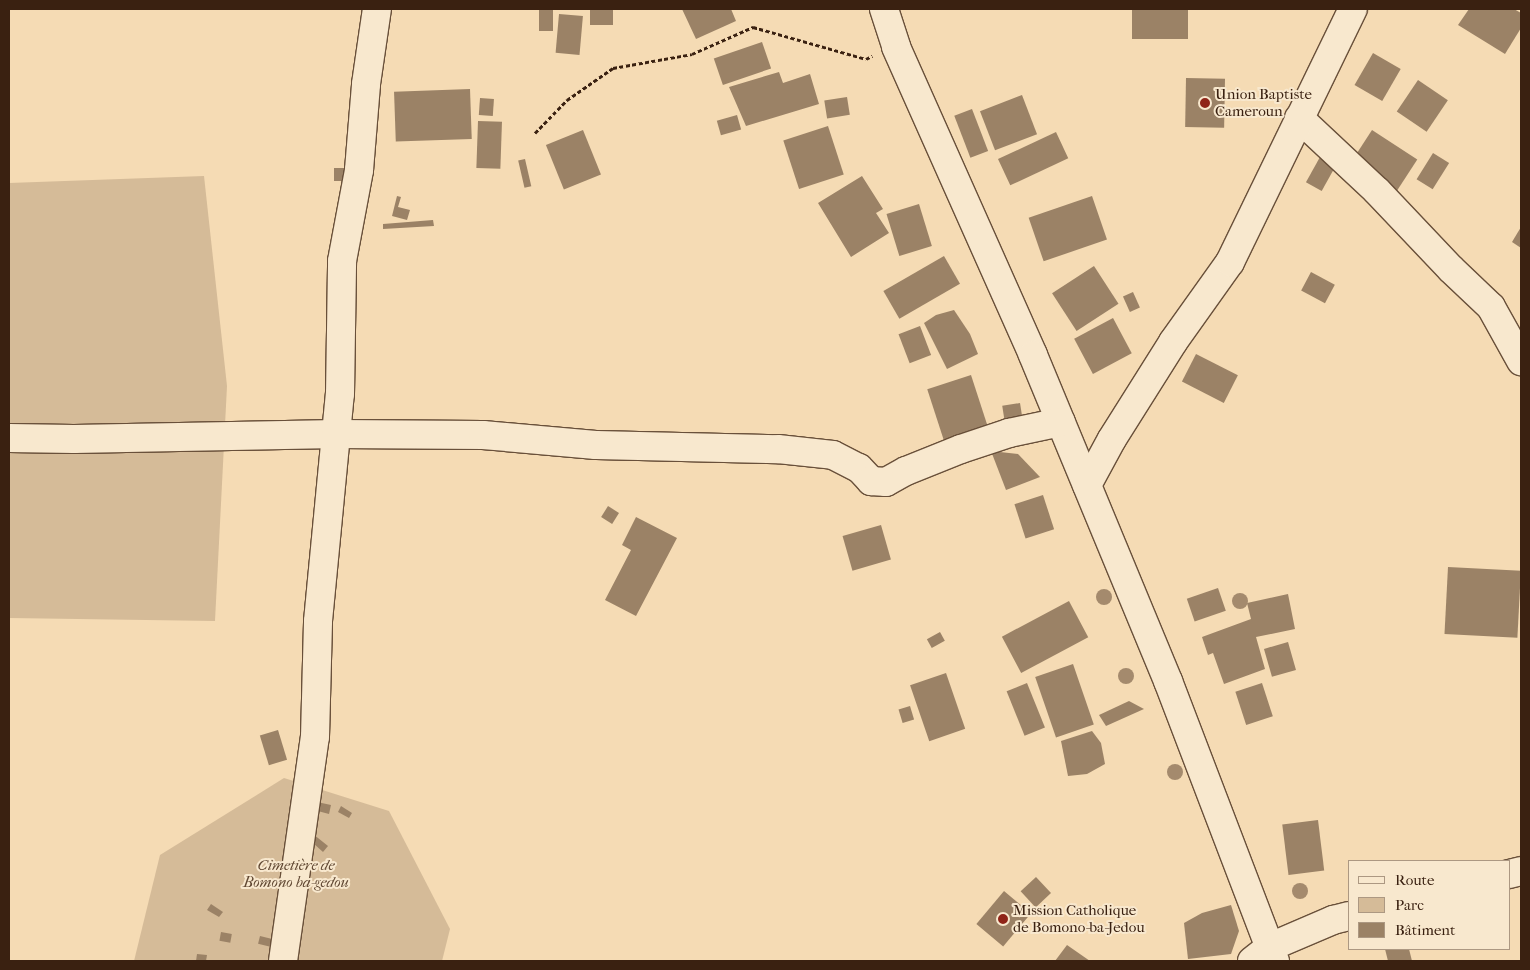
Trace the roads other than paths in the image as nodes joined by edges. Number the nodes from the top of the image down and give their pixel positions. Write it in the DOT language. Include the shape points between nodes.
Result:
graph roads {
  1 [pos="378,9"];
  2 [pos="884,9"];
  3 [pos="1354,9"];
  4 [pos="1299,118"];
  5 [pos="1521,361"];
  6 [pos="1061,422"];
  7 [pos="337,434"];
  8 [pos="9,438"];
  9 [pos="1087,485"];
  10 [pos="1348,916"];
  11 [pos="1266,956"];
  12 [pos="283,961"];
  1 -- 7 [label="street" via="366,84 359,170 342,261"];
  2 -- 6 [label="street" via="896,48"];
  3 -- 4 [label="street"];
  4 -- 5 [label="street" via="1377,191 1491,307"];
  4 -- 9 [label="street" via="1230,262 1173,342"];
  6 -- 7 [label="street" via="969,446 886,482 871,481 859,468 833,455 778,449 596,445 483,435"];
  6 -- 9 [label="street"];
  7 -- 8 [label="street"];
  7 -- 12 [label="street" via="318,620 315,736"];
  9 -- 11 [label="street" via="1168,681"];
  10 -- 11 [label="street" via="1333,920"];
}
